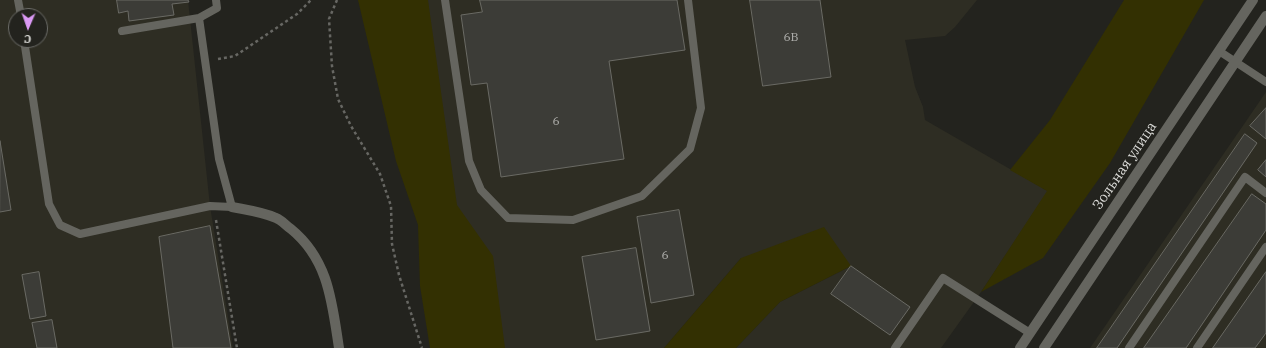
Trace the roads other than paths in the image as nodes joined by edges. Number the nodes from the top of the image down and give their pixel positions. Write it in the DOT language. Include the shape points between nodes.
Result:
graph roads {
  1 [pos="216,0"];
  2 [pos="445,0"];
  3 [pos="688,0"];
  4 [pos="1253,0"];
  5 [pos="1266,16"];
  6 [pos="199,18"];
  7 [pos="122,31"];
  8 [pos="25,48"];
  9 [pos="1219,51"];
  10 [pos="1235,62"];
  11 [pos="1266,82"];
  12 [pos="1266,193"];
  13 [pos="232,207"];
  14 [pos="1266,248"];
  15 [pos="1030,333"];
  16 [pos="339,348"];
  17 [pos="895,348"];
  18 [pos="1020,348"];
  19 [pos="1044,348"];
  20 [pos="1129,348"];
  21 [pos="1197,348"];
  1 -- 6 [label="lane" via="217,8"];
  2 -- 3 [label="lane" via="469,160 481,190 508,218 573,220 642,196 690,149 701,108"];
  4 -- 9 [label="street, Зольная улица"];
  5 -- 10 [label="street"];
  6 -- 7 [label="lane"];
  6 -- 13 [label="lane" via="220,159"];
  8 -- 13 [label="lane" via="49,204 60,225 80,234 210,206"];
  9 -- 10 [label="lane"];
  9 -- 15 [label="street, Зольная улица"];
  10 -- 11 [label="lane"];
  10 -- 19 [label="street"];
  12 -- 20 [label="lane" via="1245,176"];
  13 -- 16 [label="street" via="277,218 296,233 311,250 321,265 330,295"];
  14 -- 21 [label="lane"];
  15 -- 17 [label="lane" via="943,278"];
  15 -- 18 [label="street, Зольная улица"];
}
